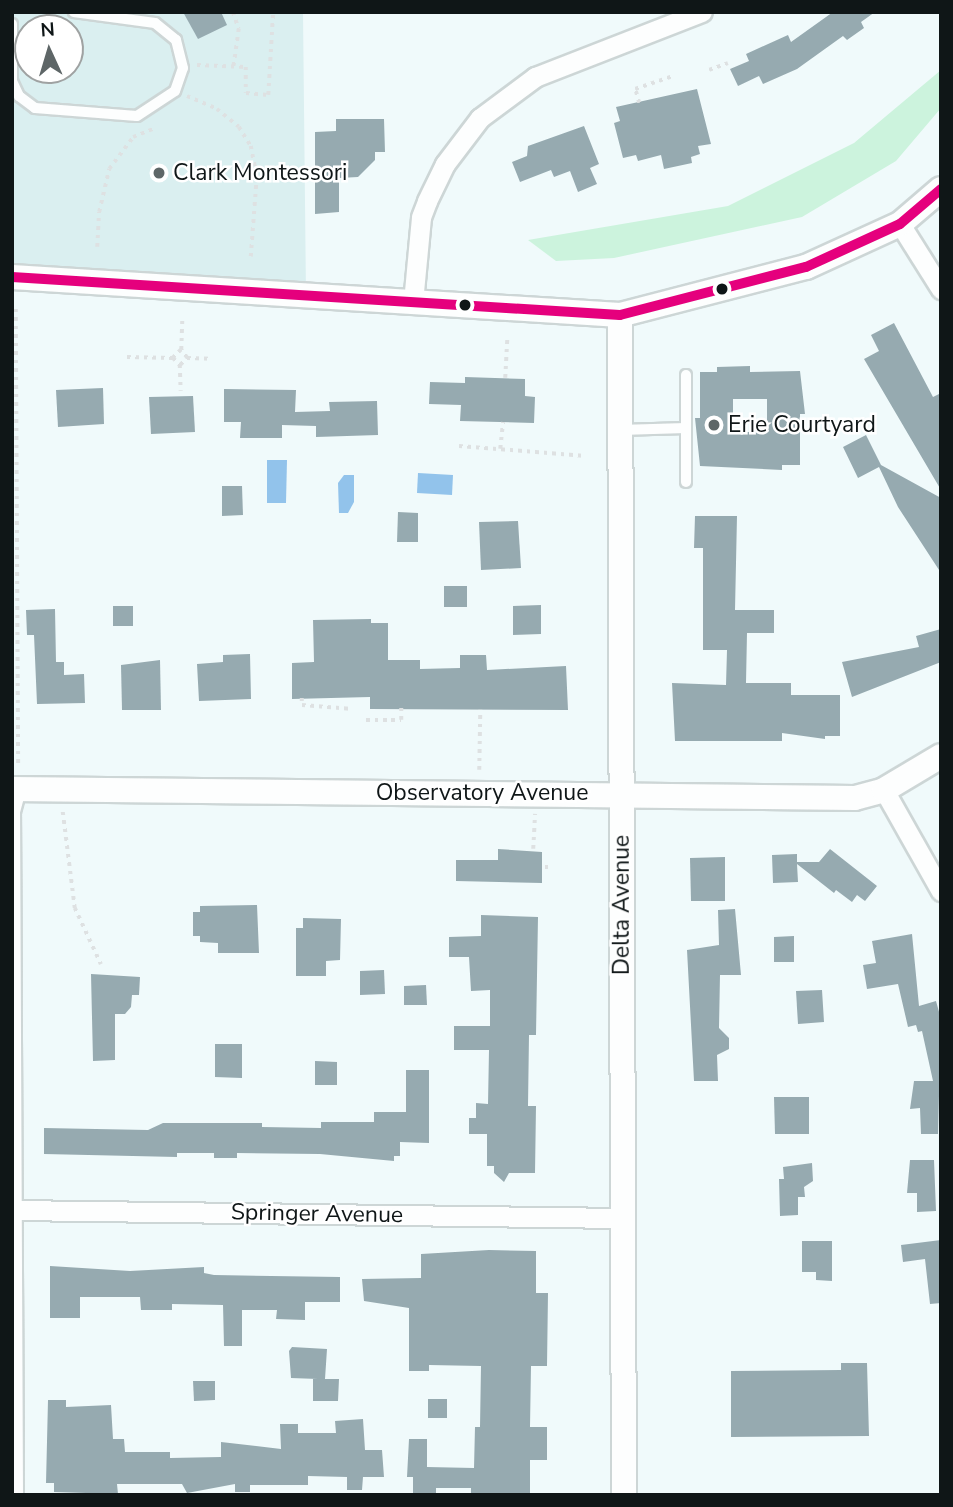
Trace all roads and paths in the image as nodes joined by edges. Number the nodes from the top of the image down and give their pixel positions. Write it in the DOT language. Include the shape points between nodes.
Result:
graph roads {
  1 [pos="74,12"];
  2 [pos="233,12"];
  3 [pos="273,12"];
  4 [pos="702,12"];
  5 [pos="12,24"];
  6 [pos="728,63"];
  7 [pos="191,64"];
  8 [pos="234,66"];
  9 [pos="709,70"];
  10 [pos="672,76"];
  11 [pos="12,81"];
  12 [pos="175,91"];
  13 [pos="639,103"];
  14 [pos="153,129"];
  15 [pos="941,189"];
  16 [pos="900,224"];
  17 [pos="97,247"];
  18 [pos="251,257"];
  19 [pos="12,277"];
  20 [pos="940,284"];
  21 [pos="414,302"];
  22 [pos="16,309"];
  23 [pos="620,315"];
  24 [pos="182,320"];
  25 [pos="507,340"];
  26 [pos="181,350"];
  27 [pos="127,357"];
  28 [pos="173,358"];
  29 [pos="187,358"];
  30 [pos="212,359"];
  31 [pos="180,365"];
  32 [pos="686,375"];
  33 [pos="505,379"];
  34 [pos="181,391"];
  35 [pos="503,422"];
  36 [pos="686,428"];
  37 [pos="620,430"];
  38 [pos="459,446"];
  39 [pos="500,449"];
  40 [pos="586,456"];
  41 [pos="686,482"];
  42 [pos="302,698"];
  43 [pos="401,708"];
  44 [pos="353,709"];
  45 [pos="480,710"];
  46 [pos="366,720"];
  47 [pos="941,756"];
  48 [pos="479,770"];
  49 [pos="17,781"];
  50 [pos="884,790"];
  51 [pos="623,794"];
  52 [pos="63,812"];
  53 [pos="535,828"];
  54 [pos="533,849"];
  55 [pos="941,891"];
  56 [pos="101,964"];
  57 [pos="15,1210"];
  58 [pos="621,1218"];
  59 [pos="18,1495"];
  60 [pos="624,1495"];
  1 -- 12 [label="lane" via="155,23 176,40 183,68"];
  2 -- 8 [label="path" via="239,29"];
  3 -- 8 [label="path" via="268,95 246,93 246,67"];
  4 -- 21 [label="street" via="535,78 481,118 445,164 421,217"];
  5 -- 11 [label="lane"];
  6 -- 9 [label="path"];
  7 -- 8 [label="path"];
  10 -- 13 [label="path" via="635,89"];
  11 -- 12 [label="lane" via="19,96 35,108 137,116"];
  12 -- 18 [label="path" via="217,109 239,127 251,146 257,177"];
  14 -- 17 [label="path" via="133,136 109,169"];
  15 -- 16 [label="street"];
  16 -- 20 [label="street"];
  16 -- 23 [label="street" via="806,267"];
  19 -- 21 [label="street"];
  21 -- 23 [label="street"];
  22 -- 49 [label="path"];
  23 -- 37 [label="street, Delta Avenue"];
  24 -- 26 [label="path"];
  25 -- 33 [label="path"];
  26 -- 28 [label="path"];
  26 -- 29 [label="path"];
  27 -- 28 [label="path"];
  28 -- 31 [label="path"];
  29 -- 30 [label="path"];
  29 -- 31 [label="path"];
  31 -- 34 [label="path"];
  32 -- 36 [label="lane"];
  35 -- 39 [label="path"];
  36 -- 37 [label="lane"];
  36 -- 41 [label="lane"];
  37 -- 51 [label="street, Delta Avenue"];
  38 -- 39 [label="path"];
  39 -- 40 [label="path"];
  42 -- 44 [label="path" via="302,705"];
  43 -- 46 [label="path" via="401,720"];
  45 -- 48 [label="path"];
  47 -- 50 [label="street, Observatory Avenue"];
  49 -- 51 [label="street, Observatory Avenue"];
  49 -- 57 [label="lane"];
  50 -- 51 [label="street, Observatory Avenue" via="855,798"];
  50 -- 55 [label="street"];
  51 -- 58 [label="street, Delta Avenue"];
  52 -- 56 [label="path" via="75,908"];
  53 -- 54 [label="path"];
  57 -- 58 [label="street, Springer Avenue"];
  57 -- 59 [label="lane"];
  58 -- 60 [label="street, Delta Avenue"];
}
